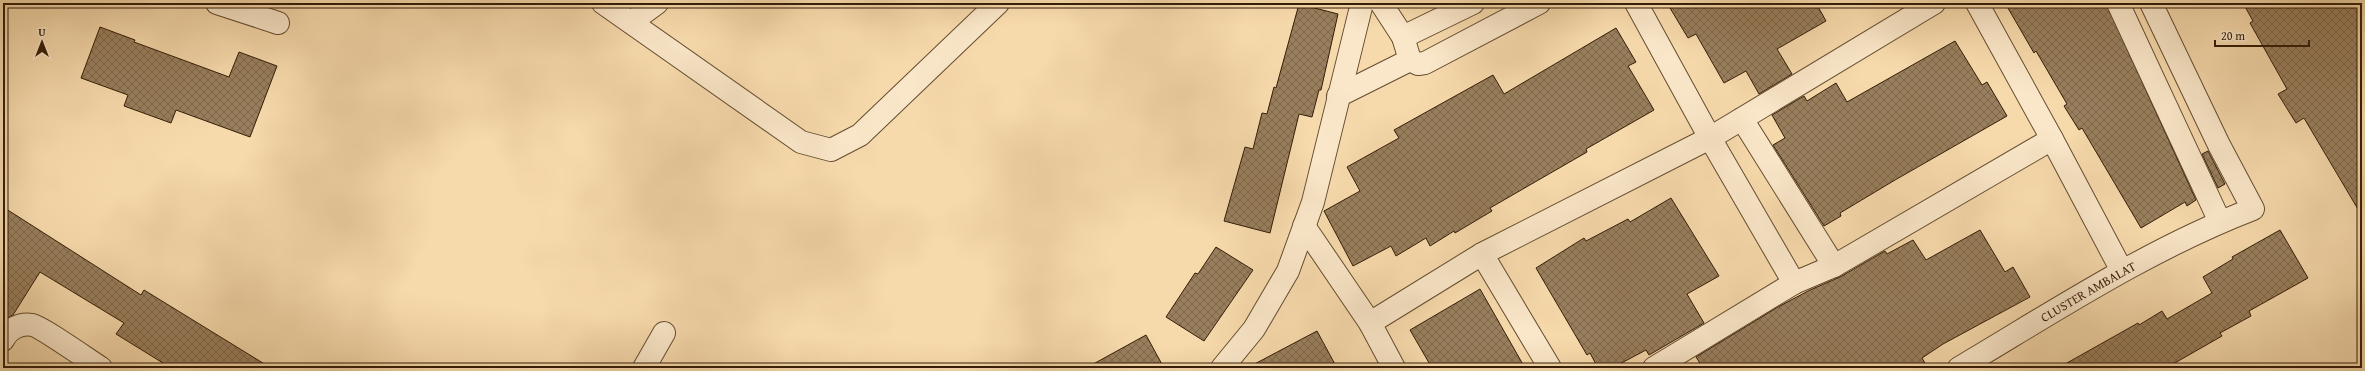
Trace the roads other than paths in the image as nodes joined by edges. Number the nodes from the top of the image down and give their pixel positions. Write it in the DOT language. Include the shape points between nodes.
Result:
graph roads {
  1 [pos="217,3"];
  2 [pos="603,3"];
  3 [pos="657,3"];
  4 [pos="998,3"];
  5 [pos="1362,3"];
  6 [pos="1381,3"];
  7 [pos="1473,3"];
  8 [pos="1539,3"];
  9 [pos="1636,3"];
  10 [pos="1934,3"];
  11 [pos="1977,3"];
  12 [pos="2118,3"];
  13 [pos="2151,3"];
  14 [pos="631,22"];
  15 [pos="278,23"];
  16 [pos="1403,37"];
  17 [pos="1410,60"];
  18 [pos="1338,96"];
  19 [pos="1742,119"];
  20 [pos="1710,138"];
  21 [pos="2052,138"];
  22 [pos="2220,222"];
  23 [pos="1304,226"];
  24 [pos="1482,254"];
  25 [pos="1834,266"];
  26 [pos="2122,272"];
  27 [pos="1794,283"];
  28 [pos="1370,323"];
  29 [pos="664,333"];
  30 [pos="3,340"];
  31 [pos="101,368"];
  32 [pos="644,368"];
  33 [pos="1222,368"];
  34 [pos="1394,368"];
  35 [pos="1550,368"];
  36 [pos="1654,368"];
  37 [pos="1959,368"];
  1 -- 15 [label="street"];
  2 -- 14 [label="street"];
  3 -- 14 [label="street"];
  4 -- 14 [label="street" via="860,135 831,150 801,142"];
  5 -- 18 [label="street"];
  6 -- 16 [label="street"];
  7 -- 16 [label="street"];
  8 -- 17 [label="street" via="1425,63 1418,64"];
  9 -- 20 [label="street"];
  10 -- 19 [label="street"];
  11 -- 21 [label="street"];
  12 -- 22 [label="street"];
  13 -- 22 [label="street, CLUSTER AMBALAT" via="2219,145 2253,209"];
  16 -- 17 [label="street"];
  17 -- 18 [label="street"];
  18 -- 23 [label="street" via="1313,202"];
  19 -- 20 [label="street"];
  19 -- 25 [label="street"];
  20 -- 24 [label="street"];
  20 -- 27 [label="street"];
  21 -- 25 [label="street"];
  21 -- 26 [label="street"];
  22 -- 26 [label="street, CLUSTER AMBALAT"];
  23 -- 28 [label="street"];
  23 -- 33 [label="street" via="1288,272 1254,329"];
  24 -- 28 [label="street"];
  24 -- 35 [label="street"];
  25 -- 27 [label="street"];
  26 -- 37 [label="street, CLUSTER AMBALAT"];
  27 -- 36 [label="street"];
  28 -- 34 [label="street"];
  29 -- 32 [label="street"];
  30 -- 31 [label="street" via="6,334 18,326 33,324"];
}
